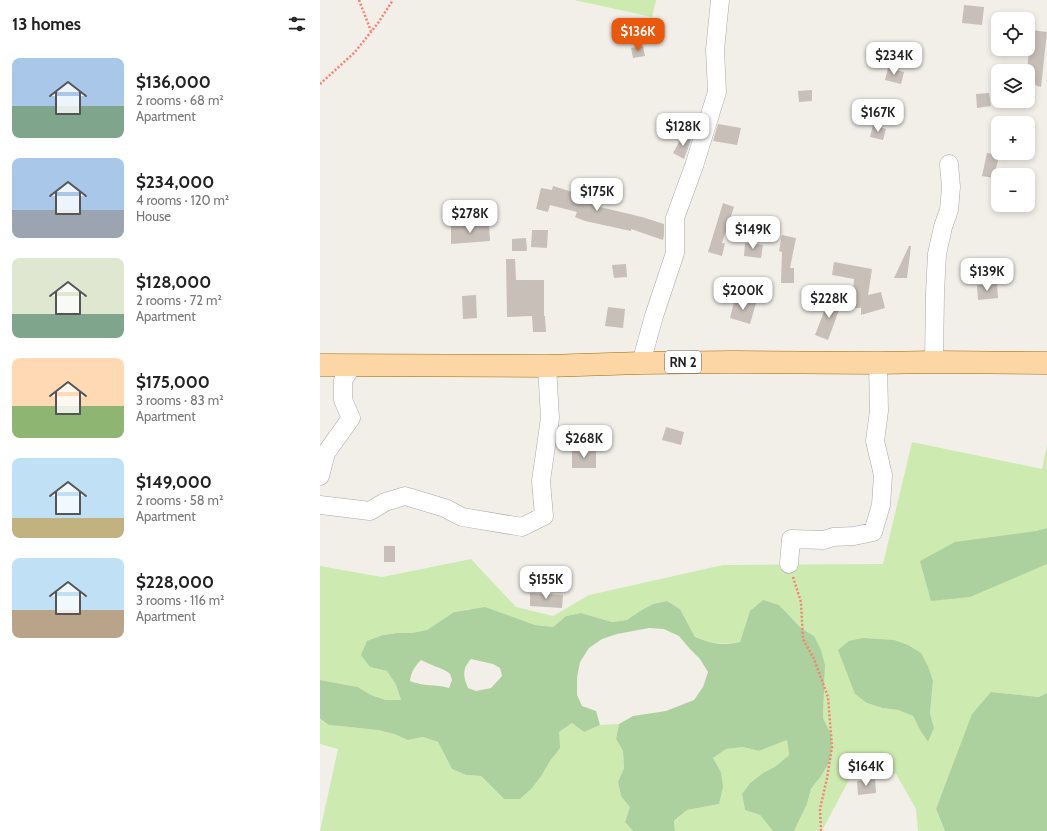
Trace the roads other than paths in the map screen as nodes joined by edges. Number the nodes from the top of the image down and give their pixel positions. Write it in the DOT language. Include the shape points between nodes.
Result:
graph roads {
  1 [pos="720,0"];
  2 [pos="949,164"];
  3 [pos="934,362"];
  4 [pos="641,363"];
  5 [pos="1047,363"];
  6 [pos="320,364"];
  7 [pos="878,364"];
  8 [pos="353,365"];
  9 [pos="547,366"];
  10 [pos="320,476"];
  11 [pos="320,505"];
  12 [pos="789,564"];
  1 -- 4 [label="street" via="715,50 717,92 675,218 675,254"];
  2 -- 3 [label="street" via="949,210 937,254"];
  3 -- 5 [label="main road, RN 2"];
  3 -- 7 [label="main road, RN 2"];
  4 -- 7 [label="main road, RN 2"];
  4 -- 9 [label="main road, RN 2"];
  6 -- 8 [label="main road, RN 2"];
  7 -- 12 [label="street" via="879,411 875,441 883,475 881,505 873,532 824,540 790,539"];
  8 -- 9 [label="main road, RN 2"];
  8 -- 10 [label="street" via="343,380 343,400 351,418 326,453"];
  9 -- 11 [label="street" via="550,418 541,481 544,516 522,527 462,517 446,508 405,496 385,502 370,511"];
}
